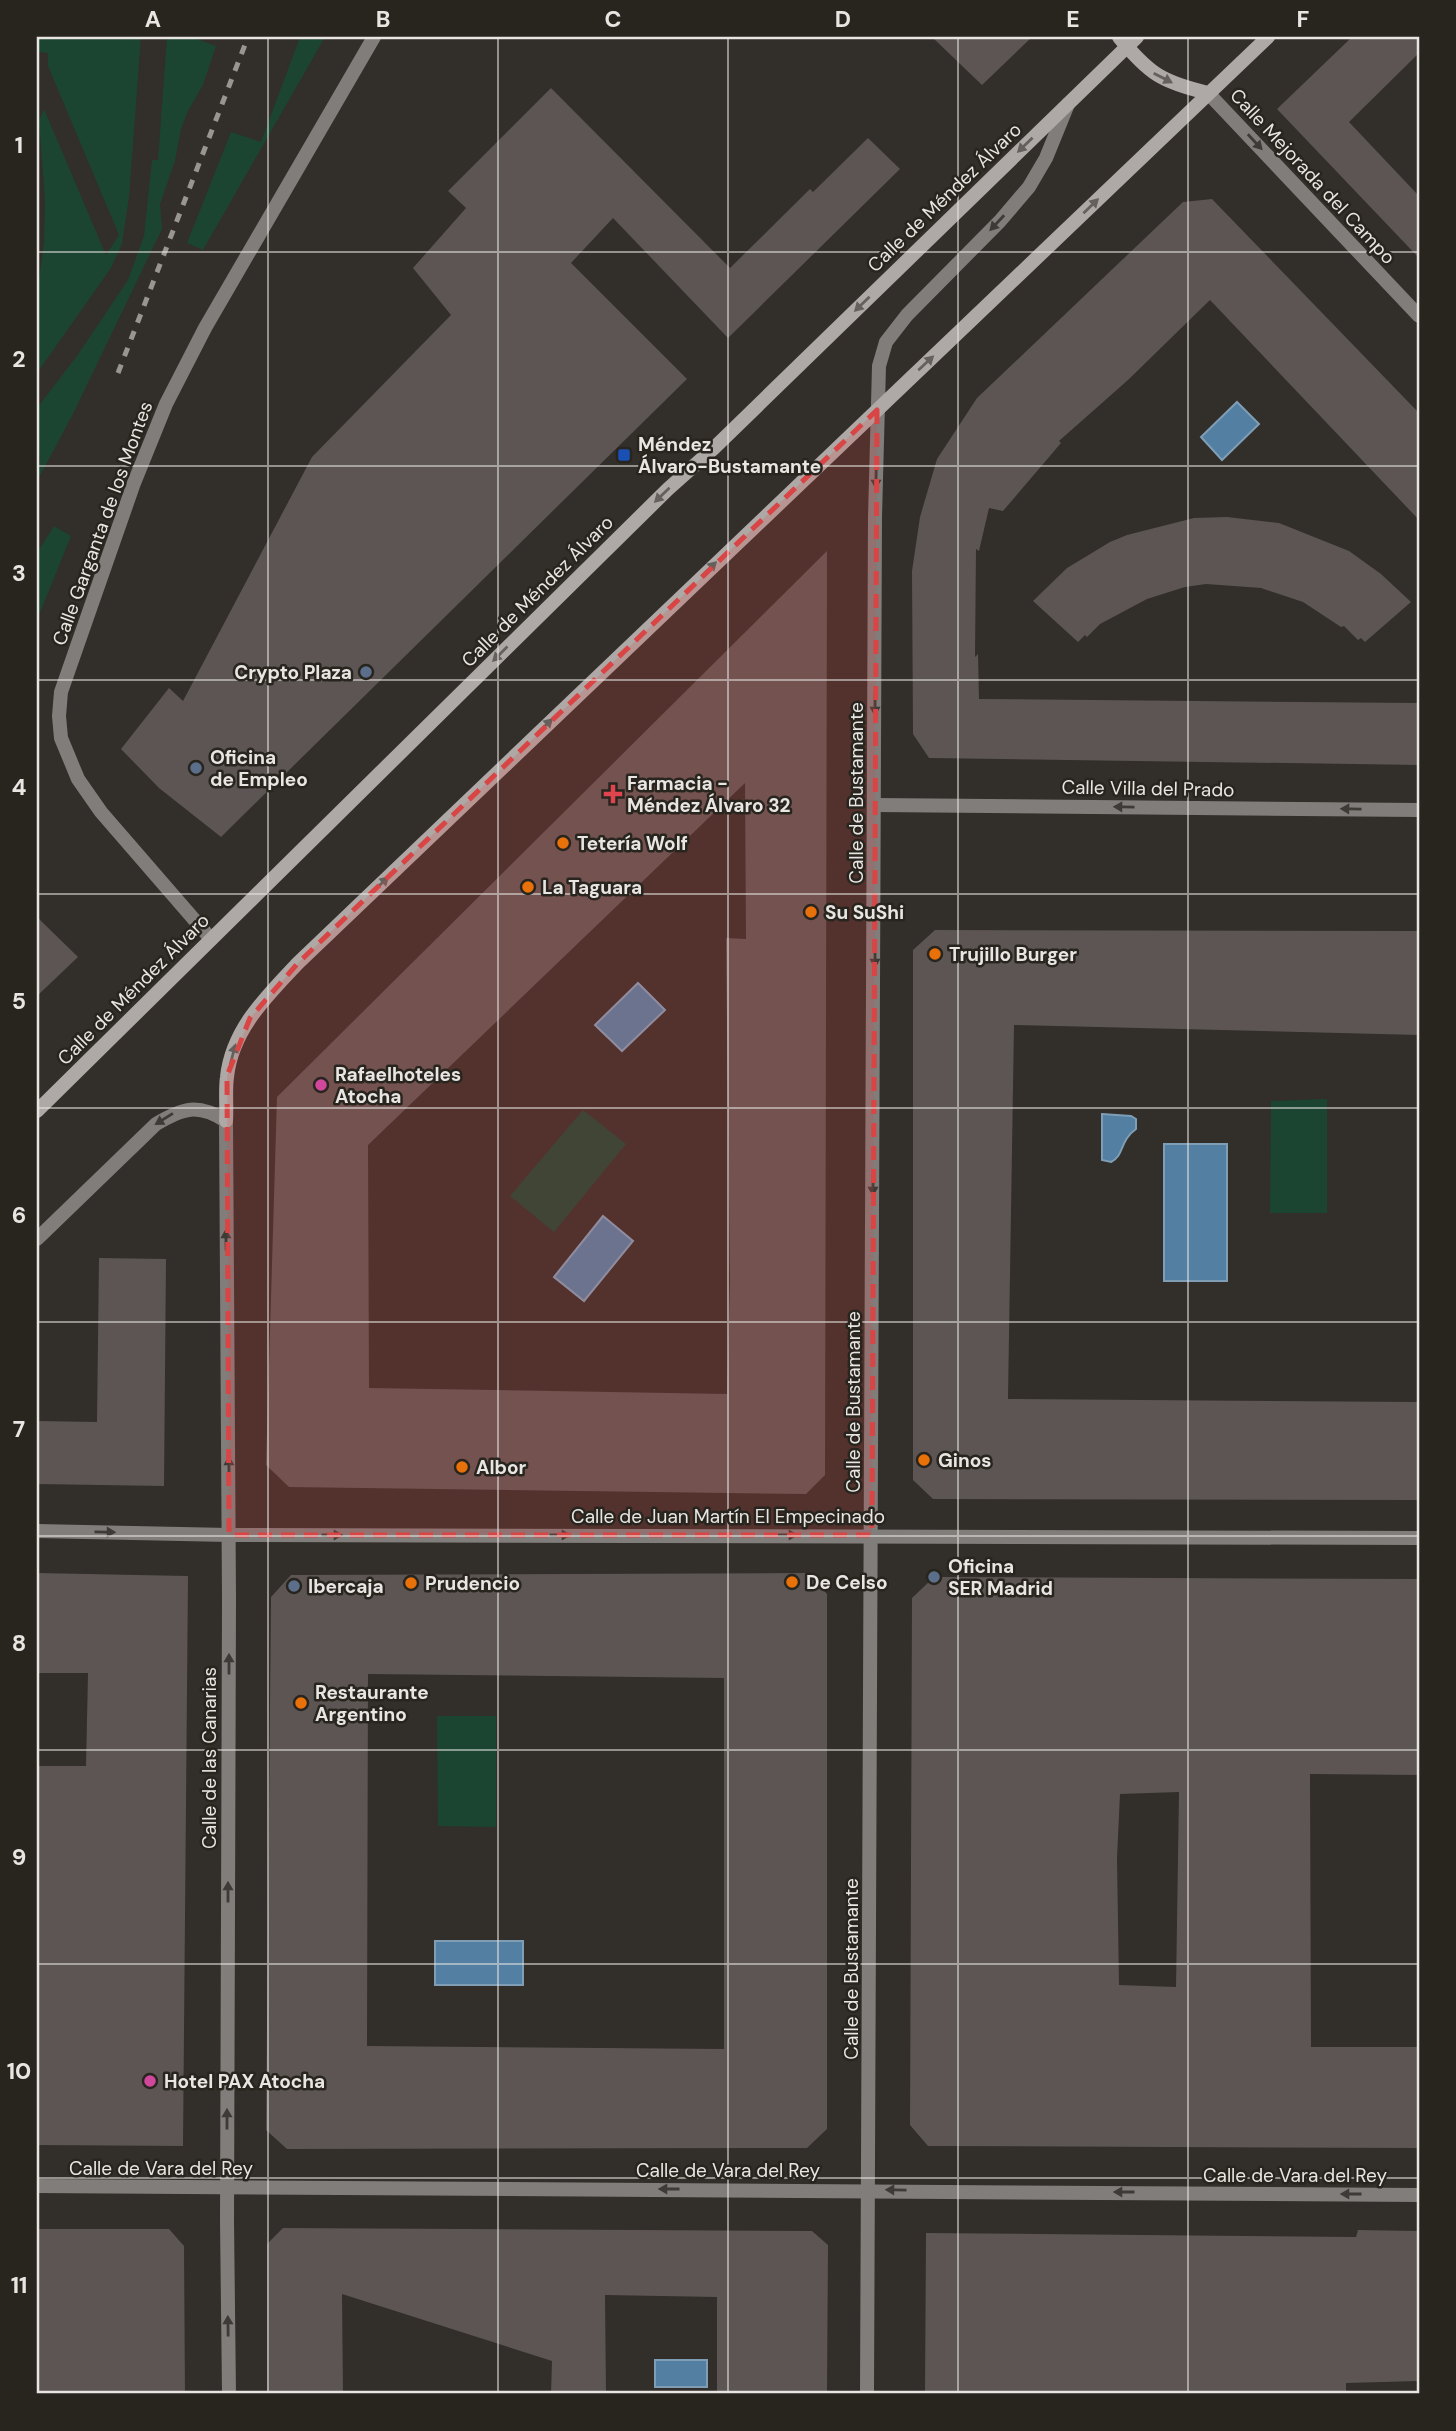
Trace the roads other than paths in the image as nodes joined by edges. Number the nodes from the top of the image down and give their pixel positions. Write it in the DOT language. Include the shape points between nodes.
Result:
graph roads {
  1 [pos="374,37"];
  2 [pos="1268,37"];
  3 [pos="1128,40"];
  4 [pos="1208,93"];
  5 [pos="1069,102"];
  6 [pos="1419,316"];
  7 [pos="877,410"];
  8 [pos="875,805"];
  9 [pos="1419,810"];
  10 [pos="211,939"];
  11 [pos="37,1111"];
  12 [pos="226,1121"];
  13 [pos="37,1239"];
  14 [pos="37,1531"];
  15 [pos="229,1535"];
  16 [pos="872,1535"];
  17 [pos="1419,1538"];
  18 [pos="37,2186"];
  19 [pos="227,2187"];
  20 [pos="868,2190"];
  21 [pos="1419,2195"];
  22 [pos="229,2394"];
  23 [pos="867,2394"];
  1 -- 10 [label="street, Calle Garganta de los Montes" via="205,328 166,404 61,692 61,738 78,779"];
  2 -- 4 [label="main road"];
  3 -- 4 [label="main road, one-way" via="1149,71 1179,86"];
  3 -- 5 [label="main road, Calle de Méndez Álvaro"];
  4 -- 6 [label="street, Calle Mejorada del Campo, one-way"];
  7 -- 4 [label="main road, one-way"];
  5 -- 7 [label="street, Calle de Méndez Álvaro, one-way" via="1029,187 886,342 879,366"];
  5 -- 10 [label="main road, Calle de Méndez Álvaro, one-way"];
  7 -- 8 [label="street, Calle de Bustamante, one-way"];
  12 -- 7 [label="main road, one-way" via="227,1076 236,1042 250,1018 290,972"];
  9 -- 8 [label="street, Calle Villa del Prado, one-way"];
  8 -- 16 [label="street, Calle de Bustamante, one-way"];
  10 -- 11 [label="main road, Calle de Méndez Álvaro"];
  12 -- 13 [label="street, one-way" via="195,1109 178,1111 156,1124"];
  15 -- 12 [label="street, Calle de las Canarias, one-way"];
  14 -- 15 [label="street, Calle de Juan Martín El Empecinado, one-way"];
  15 -- 16 [label="street, Calle de Juan Martín El Empecinado, one-way"];
  19 -- 15 [label="street, Calle de las Canarias, one-way"];
  16 -- 17 [label="street, Calle de Juan Martín El Empecinado"];
  16 -- 20 [label="street, Calle de Bustamante"];
  18 -- 19 [label="street, Calle de Vara del Rey"];
  20 -- 19 [label="street, Calle de Vara del Rey, one-way"];
  22 -- 19 [label="street, Calle de las Canarias, one-way"];
  21 -- 20 [label="street, Calle de Vara del Rey, one-way"];
  20 -- 23 [label="street, Calle de Bustamante"];
}
